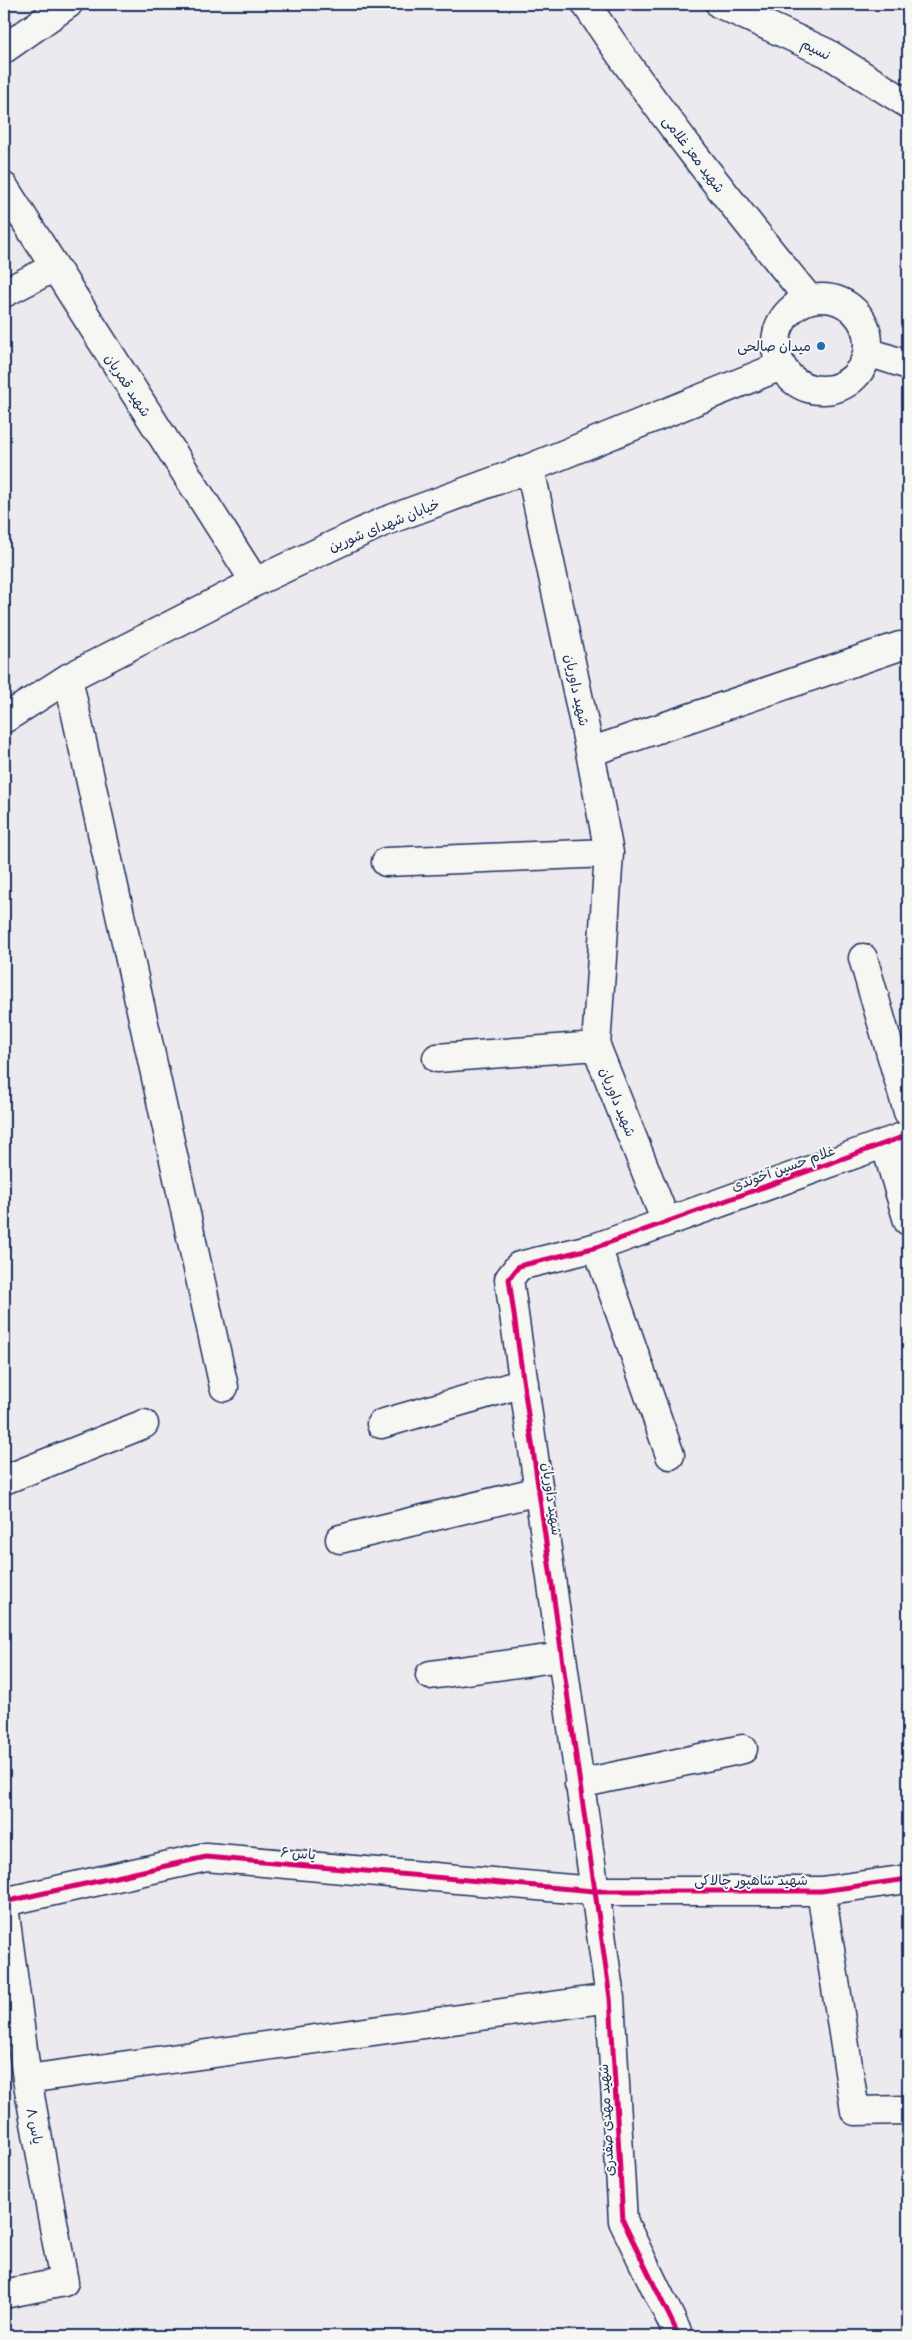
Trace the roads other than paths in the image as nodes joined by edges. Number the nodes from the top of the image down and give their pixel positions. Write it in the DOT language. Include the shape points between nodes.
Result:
graph roads {
  1 [pos="68,4"];
  2 [pos="586,4"];
  3 [pos="720,4"];
  4 [pos="4,49"];
  5 [pos="908,104"];
  6 [pos="4,187"];
  7 [pos="54,268"];
  8 [pos="4,294"];
  9 [pos="809,300"];
  10 [pos="868,352"];
  11 [pos="781,366"];
  12 [pos="908,366"];
  13 [pos="530,468"];
  14 [pos="254,582"];
  15 [pos="900,646"];
  16 [pos="68,678"];
  17 [pos="4,719"];
  18 [pos="590,752"];
  19 [pos="609,854"];
  20 [pos="386,862"];
  21 [pos="863,958"];
  22 [pos="596,1046"];
  23 [pos="437,1058"];
  24 [pos="908,1112"];
  25 [pos="897,1139"];
  26 [pos="908,1221"];
  27 [pos="666,1222"];
  28 [pos="597,1247"];
  29 [pos="524,1383"];
  30 [pos="224,1387"];
  31 [pos="144,1424"];
  32 [pos="382,1424"];
  33 [pos="670,1455"];
  34 [pos="4,1480"];
  35 [pos="539,1491"];
  36 [pos="340,1539"];
  37 [pos="562,1657"];
  38 [pos="430,1675"];
  39 [pos="743,1749"];
  40 [pos="579,1784"];
  41 [pos="908,1879"];
  42 [pos="594,1891"];
  43 [pos="821,1891"];
  44 [pos="4,1902"];
  45 [pos="4,1907"];
  46 [pos="610,1998"];
  47 [pos="27,2080"];
  48 [pos="908,2110"];
  49 [pos="4,2294"];
  50 [pos="679,2336"];
  1 -- 4 [label="street"];
  2 -- 9 [label="street, شهید معز غلامی" via="616,50"];
  3 -- 5 [label="street, نسیم" via="827,53"];
  6 -- 7 [label="street, شهید قمریان"];
  7 -- 8 [label="street"];
  7 -- 14 [label="street, شهید قمریان"];
  9 -- 10 [label="street" via="825,298 840,301 853,310 863,322"];
  9 -- 11 [label="street" via="796,305 779,326 775,339"];
  10 -- 11 [label="street" via="863,367 854,378 828,390 800,386"];
  10 -- 12 [label="street"];
  11 -- 13 [label="street, خیابان شهدای شورین"];
  13 -- 14 [label="street, خیابان شهدای شورین" via="383,522"];
  13 -- 18 [label="street, شهید داوریان"];
  14 -- 16 [label="street, خیابان شهدای شورین"];
  15 -- 18 [label="street"];
  16 -- 17 [label="street, خیابان شهدای شورین"];
  16 -- 30 [label="street"];
  18 -- 19 [label="street, شهید داوریان"];
  19 -- 20 [label="street"];
  19 -- 22 [label="street, شهید داوریان"];
  21 -- 24 [label="street"];
  22 -- 23 [label="street"];
  22 -- 27 [label="street, شهید داوریان"];
  25 -- 26 [label="street"];
  25 -- 27 [label="street, غلام حسین آخوندی"];
  27 -- 28 [label="street, شهید داوریان"];
  28 -- 29 [label="street, شهید داوریان" via="519,1266 509,1279"];
  28 -- 33 [label="street"];
  29 -- 32 [label="street"];
  29 -- 35 [label="street, شهید داوریان"];
  31 -- 34 [label="street"];
  35 -- 36 [label="street"];
  35 -- 37 [label="street, شهید داوریان"];
  37 -- 38 [label="street"];
  37 -- 40 [label="street, شهید داوریان"];
  39 -- 40 [label="street"];
  40 -- 42 [label="street, شهید داوریان"];
  41 -- 43 [label="street, شهید شاهپور چالاکی"];
  42 -- 43 [label="street, شهید شاهپور چالاکی"];
  42 -- 44 [label="street, یاس ۶" via="206,1857"];
  42 -- 46 [label="street, شهید مهدی صفدری"];
  43 -- 48 [label="street" via="855,2111"];
  45 -- 47 [label="street, یاس ۸"];
  46 -- 47 [label="street"];
  46 -- 50 [label="street, شهید مهدی صفدری" via="622,2221"];
  47 -- 49 [label="street, یاس ۸" via="64,2282"];
}
